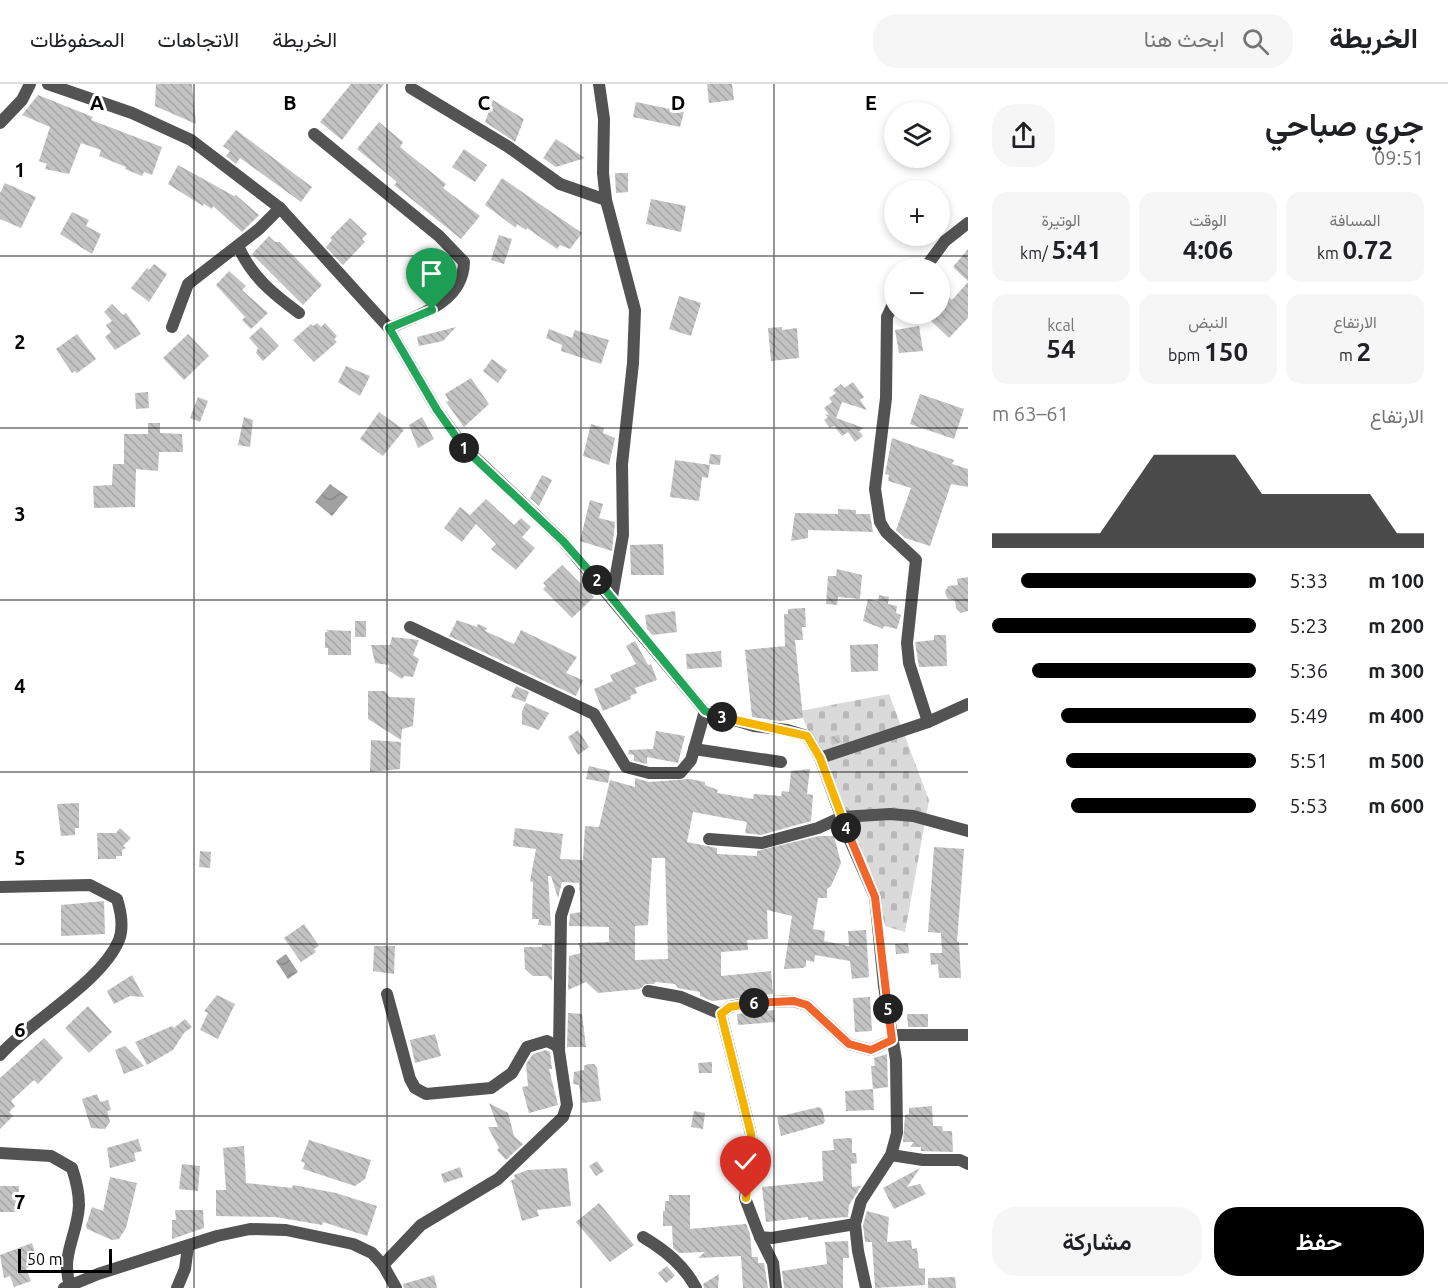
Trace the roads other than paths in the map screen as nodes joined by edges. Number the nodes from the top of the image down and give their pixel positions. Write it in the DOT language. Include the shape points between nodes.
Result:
graph roads {
  1 [pos="30,84"];
  2 [pos="48,84"];
  3 [pos="599,84"];
  4 [pos="411,88"];
  5 [pos="0,123"];
  6 [pos="314,134"];
  7 [pos="606,200"];
  8 [pos="280,208"];
  9 [pos="968,223"];
  10 [pos="238,246"];
  11 [pos="932,258"];
  12 [pos="299,313"];
  13 [pos="887,324"];
  14 [pos="172,327"];
  15 [pos="389,328"];
  16 [pos="612,597"];
  17 [pos="410,627"];
  18 [pos="968,704"];
  19 [pos="705,711"];
  20 [pos="928,722"];
  21 [pos="694,749"];
  22 [pos="820,758"];
  23 [pos="781,762"];
  24 [pos="842,817"];
  25 [pos="968,831"];
  26 [pos="709,839"];
  27 [pos="0,887"];
  28 [pos="569,891"];
  29 [pos="648,991"];
  30 [pos="387,994"];
  31 [pos="721,1014"];
  32 [pos="968,1035"];
  33 [pos="892,1038"];
  34 [pos="559,1051"];
  35 [pos="0,1055"];
  36 [pos="0,1153"];
  37 [pos="891,1155"];
  38 [pos="968,1164"];
  39 [pos="855,1224"];
  40 [pos="643,1237"];
  41 [pos="760,1237"];
  42 [pos="188,1246"];
  43 [pos="383,1265"];
  44 [pos="67,1286"];
  45 [pos="177,1288"];
  46 [pos="396,1288"];
  47 [pos="696,1288"];
  48 [pos="776,1288"];
  49 [pos="867,1288"];
  1 -- 5 [label="street" via="22,100"];
  2 -- 8 [label="street" via="132,113 191,140"];
  3 -- 7 [label="street"];
  4 -- 7 [label="street" via="507,146 560,184"];
  6 -- 15 [label="street" via="439,236 464,262 451,294 432,310"];
  7 -- 16 [label="street" via="629,282 635,327 622,464 623,535"];
  8 -- 10 [label="street"];
  8 -- 15 [label="street"];
  9 -- 11 [label="street" via="945,241"];
  10 -- 12 [label="street" via="247,268"];
  10 -- 14 [label="street" via="188,284"];
  13 -- 20 [label="street" via="886,398 875,489 880,522 916,560 907,643 909,663"];
  15 -- 16 [label="street" via="437,410 464,447 563,541"];
  16 -- 19 [label="street"];
  17 -- 21 [label="street" via="594,714 626,767 649,773 680,773"];
  18 -- 20 [label="street"];
  19 -- 21 [label="street"];
  19 -- 22 [label="street" via="807,736"];
  20 -- 22 [label="street"];
  21 -- 23 [label="street"];
  22 -- 24 [label="street"];
  24 -- 25 [label="street" via="913,816"];
  24 -- 26 [label="street" via="818,828 762,843"];
  24 -- 33 [label="street" via="875,897"];
  27 -- 35 [label="street" via="90,885 117,900 122,925 112,954"];
  28 -- 34 [label="street" via="561,916"];
  29 -- 31 [label="street" via="681,997"];
  30 -- 34 [label="street" via="410,1079 426,1094 491,1088 512,1073 527,1047 536,1043 547,1041"];
  31 -- 33 [label="street" via="730,1007 750,1003 794,1001 807,1005 849,1044 871,1050"];
  31 -- 41 [label="street" via="751,1134 746,1198"];
  32 -- 33 [label="street"];
  33 -- 37 [label="street" via="899,1099"];
  34 -- 43 [label="street" via="567,1105 563,1117 498,1179 421,1225"];
  36 -- 44 [label="street" via="51,1156 72,1168 79,1208 66,1262"];
  37 -- 38 [label="street" via="960,1160"];
  37 -- 39 [label="street" via="861,1201"];
  39 -- 41 [label="street"];
  39 -- 49 [label="street"];
  40 -- 47 [label="street" via="670,1255"];
  41 -- 48 [label="street" via="773,1263"];
  42 -- 43 [label="street" via="250,1229 286,1230 353,1244 372,1253"];
  42 -- 44 [label="street"];
  42 -- 45 [label="street"];
  43 -- 46 [label="street"];
}
